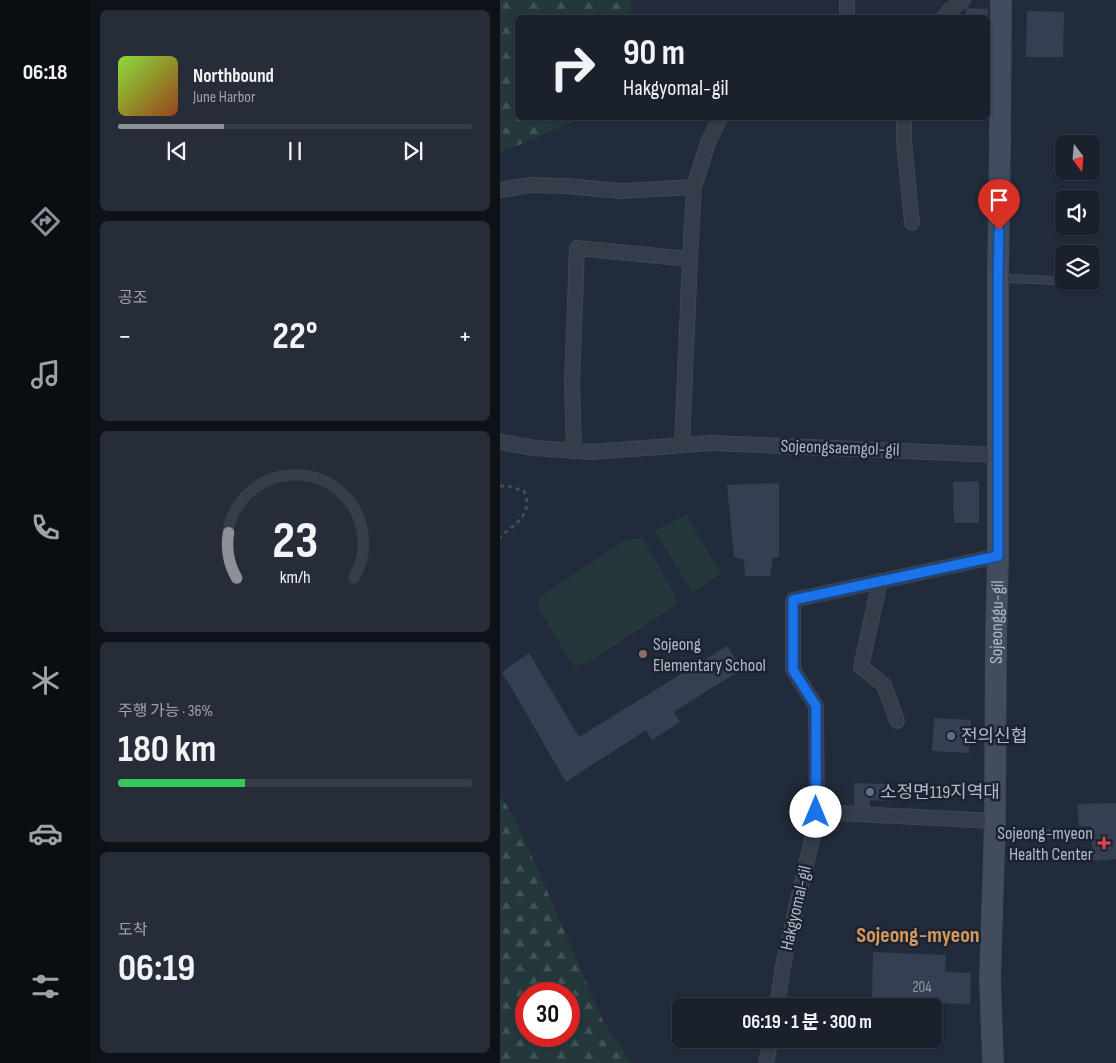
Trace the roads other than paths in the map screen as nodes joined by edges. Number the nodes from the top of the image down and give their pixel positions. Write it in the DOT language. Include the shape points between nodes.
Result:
graph roads {
  1 [pos="847,0"];
  2 [pos="963,0"];
  3 [pos="1001,0"];
  4 [pos="847,15"];
  5 [pos="946,15"];
  6 [pos="719,120"];
  7 [pos="904,120"];
  8 [pos="694,187"];
  9 [pos="500,190"];
  10 [pos="912,223"];
  11 [pos="690,259"];
  12 [pos="998,278"];
  13 [pos="1055,281"];
  14 [pos="500,442"];
  15 [pos="682,444"];
  16 [pos="574,451"];
  17 [pos="999,455"];
  18 [pos="998,556"];
  19 [pos="880,581"];
  20 [pos="897,721"];
  21 [pos="826,813"];
  22 [pos="995,826"];
  23 [pos="1078,835"];
  24 [pos="778,998"];
  25 [pos="769,1048"];
  26 [pos="766,1063"];
  27 [pos="993,1063"];
  1 -- 4 [label="street"];
  2 -- 5 [label="street"];
  3 -- 12 [label="street, Sojeonggu-gil"];
  6 -- 8 [label="street"];
  7 -- 10 [label="street"];
  8 -- 9 [label="street" via="622,190 530,185"];
  8 -- 11 [label="street"];
  11 -- 15 [label="street"];
  11 -- 16 [label="street" via="577,248 572,383"];
  12 -- 13 [label="lane"];
  12 -- 17 [label="street, Sojeonggu-gil"];
  14 -- 16 [label="street, Sojeongsaemgol-gil"];
  15 -- 16 [label="street, Sojeongsaemgol-gil"];
  15 -- 17 [label="street, Sojeongsaemgol-gil" via="711,442"];
  17 -- 18 [label="street, Sojeonggu-gil"];
  18 -- 19 [label="street"];
  18 -- 22 [label="street, Sojeonggu-gil"];
  19 -- 20 [label="street" via="861,667 884,685"];
  19 -- 21 [label="street" via="793,600 793,670 816,706 816,812"];
  21 -- 22 [label="street"];
  21 -- 24 [label="street, Hakgyomal-gil" via="812,838"];
  22 -- 23 [label="lane"];
  22 -- 27 [label="street, Sojeonggu-gil" via="990,978"];
  25 -- 26 [label="street"];
}
